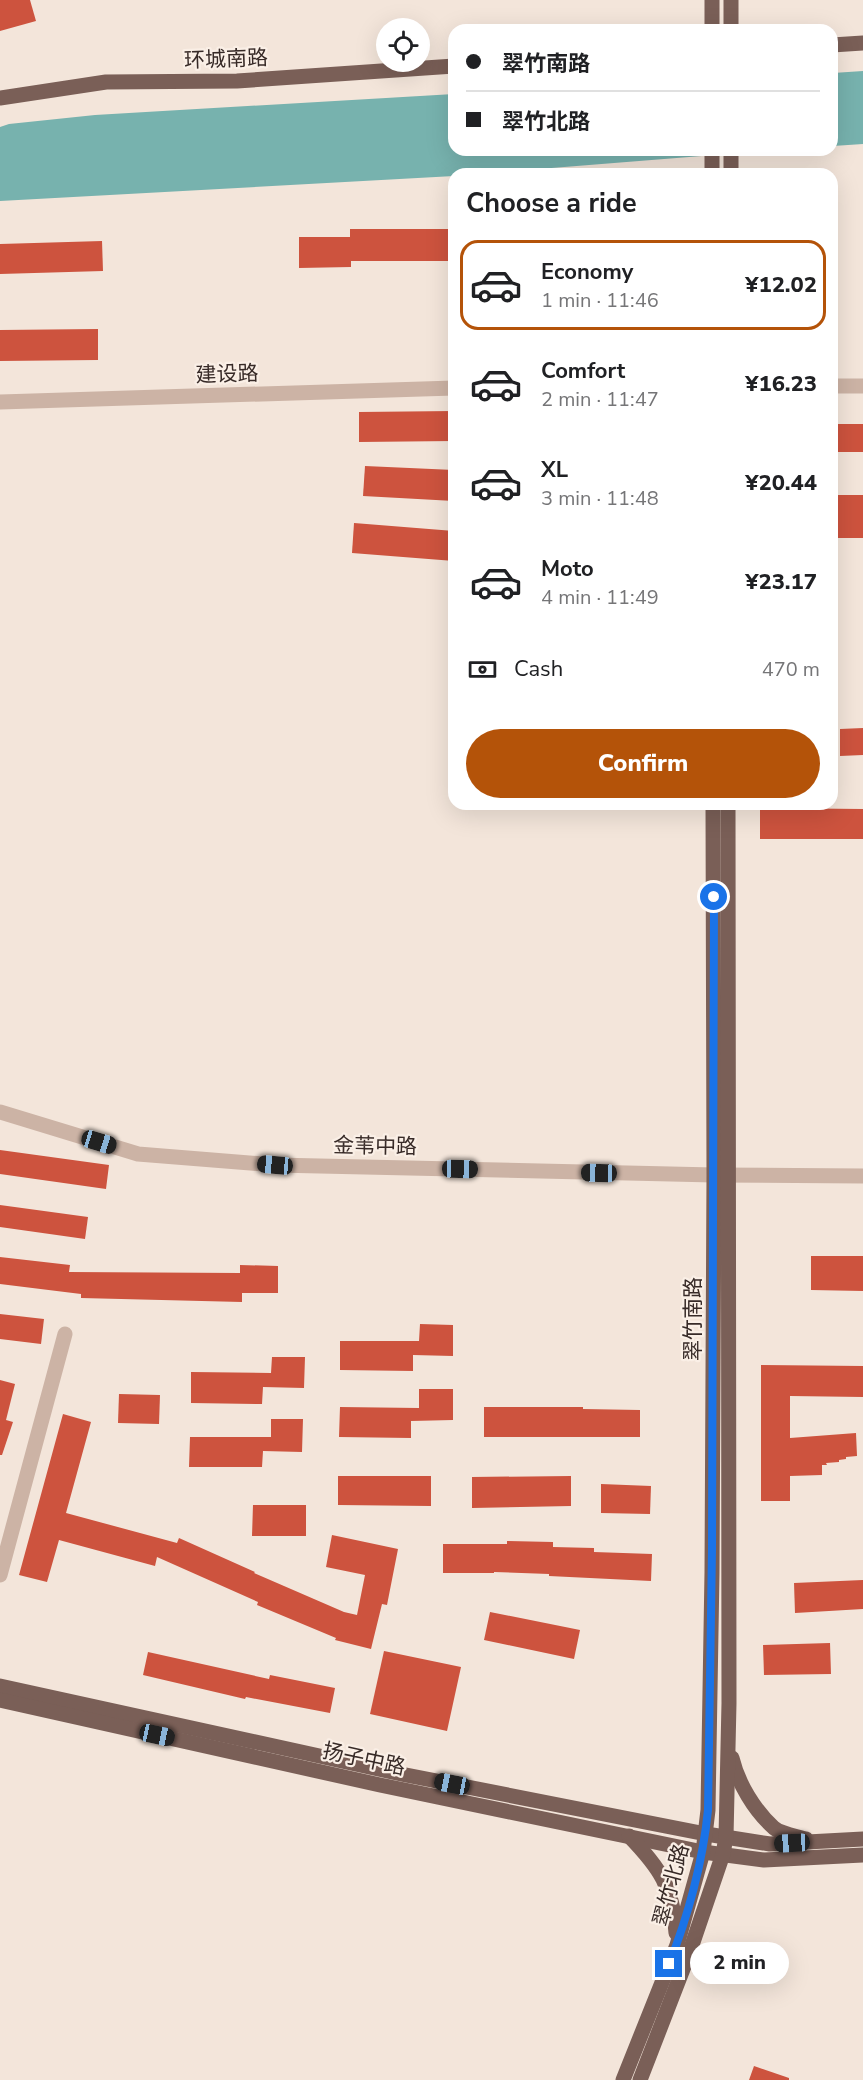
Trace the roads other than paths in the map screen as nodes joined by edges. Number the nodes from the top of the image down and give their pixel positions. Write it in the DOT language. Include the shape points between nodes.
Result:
graph roads {
  1 [pos="712,0"];
  2 [pos="731,0"];
  3 [pos="712,24"];
  4 [pos="731,24"];
  5 [pos="863,43"];
  6 [pos="838,45"];
  7 [pos="448,66"];
  8 [pos="0,98"];
  9 [pos="838,386"];
  10 [pos="863,386"];
  11 [pos="448,388"];
  12 [pos="0,402"];
  13 [pos="713,810"];
  14 [pos="728,810"];
  15 [pos="0,1112"];
  16 [pos="722,1175"];
  17 [pos="863,1176"];
  18 [pos="65,1334"];
  19 [pos="0,1575"];
  20 [pos="0,1686"];
  21 [pos="0,1700"];
  22 [pos="728,1743"];
  23 [pos="706,1834"];
  24 [pos="629,1836"];
  25 [pos="726,1837"];
  26 [pos="863,1839"];
  27 [pos="814,1842"];
  28 [pos="703,1852"];
  29 [pos="723,1854"];
  30 [pos="863,1855"];
  31 [pos="677,1945"];
  32 [pos="623,2080"];
  33 [pos="640,2080"];
  1 -- 3 [label="main road"];
  2 -- 4 [label="main road"];
  5 -- 6 [label="main road"];
  7 -- 8 [label="main road, 环城南路" via="237,81 106,82"];
  9 -- 10 [label="street"];
  11 -- 12 [label="street, 建设路"];
  13 -- 16 [label="main road, 翠竹南路"];
  14 -- 16 [label="main road, 翠竹南路"];
  15 -- 16 [label="street, 金苇中路" via="138,1154 275,1165"];
  16 -- 17 [label="street, 金苇中路"];
  16 -- 22 [label="main road, 翠竹南路"];
  16 -- 23 [label="main road, 翠竹南路"];
  18 -- 19 [label="street"];
  20 -- 23 [label="main road, 扬子中路"];
  21 -- 24 [label="main road, 扬子中路"];
  22 -- 25 [label="main road, 翠竹南路"];
  22 -- 27 [label="main road" via="736,1776 775,1829"];
  23 -- 25 [label="main road, 扬子中路"];
  23 -- 28 [label="main road, 翠竹北路"];
  24 -- 28 [label="main road, 扬子中路"];
  24 -- 31 [label="main road" via="653,1861 670,1890"];
  25 -- 27 [label="main road, 扬子中路" via="770,1844"];
  25 -- 29 [label="main road, 翠竹北路"];
  26 -- 27 [label="main road, 扬子中路"];
  28 -- 29 [label="main road, 扬子中路"];
  28 -- 31 [label="main road, 翠竹北路"];
  29 -- 30 [label="main road, 扬子中路" via="764,1860"];
  29 -- 33 [label="main road, 翠竹北路"];
  31 -- 32 [label="main road, 翠竹北路"];
}
